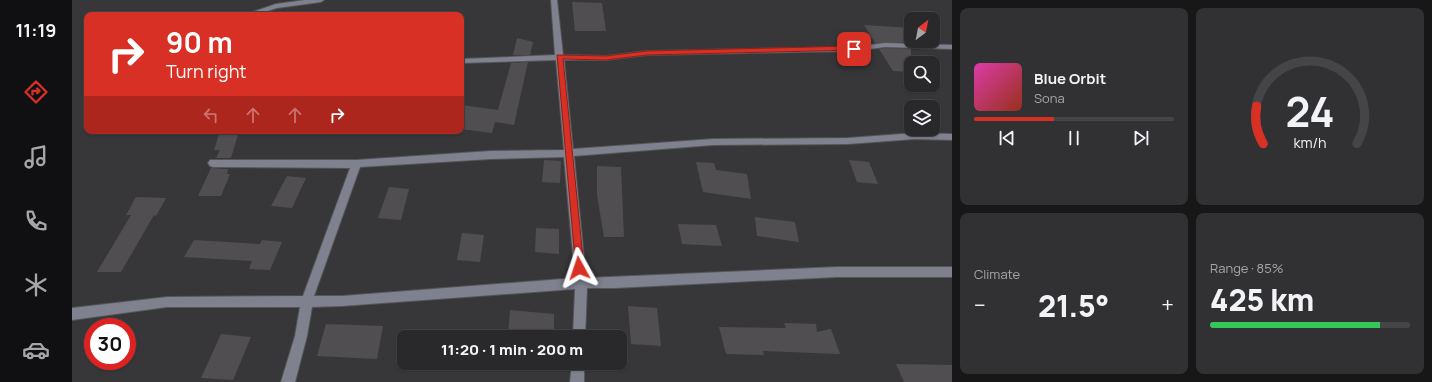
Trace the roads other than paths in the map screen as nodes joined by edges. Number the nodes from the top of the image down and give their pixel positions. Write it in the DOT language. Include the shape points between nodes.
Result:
graph roads {
  1 [pos="321,0"];
  2 [pos="554,0"];
  3 [pos="257,12"];
  4 [pos="952,47"];
  5 [pos="559,57"];
  6 [pos="464,61"];
  7 [pos="952,138"];
  8 [pos="568,153"];
  9 [pos="213,163"];
  10 [pos="356,164"];
  11 [pos="952,272"];
  12 [pos="581,283"];
  13 [pos="307,300"];
  14 [pos="72,314"];
  15 [pos="579,330"];
  16 [pos="578,370"];
  17 [pos="288,382"];
  18 [pos="577,382"];
  1 -- 3 [label="street" via="276,6"];
  2 -- 5 [label="street"];
  4 -- 5 [label="street" via="885,46 854,49 647,53 606,58"];
  5 -- 6 [label="street"];
  5 -- 8 [label="street"];
  7 -- 8 [label="street" via="915,136 848,141 713,142"];
  8 -- 10 [label="street"];
  8 -- 12 [label="street"];
  9 -- 10 [label="street"];
  10 -- 13 [label="street"];
  11 -- 12 [label="street" via="837,272 616,284"];
  12 -- 13 [label="street" via="342,302"];
  12 -- 15 [label="street"];
  13 -- 14 [label="street" via="167,302"];
  13 -- 17 [label="street" via="301,336"];
  16 -- 18 [label="street"];
}
